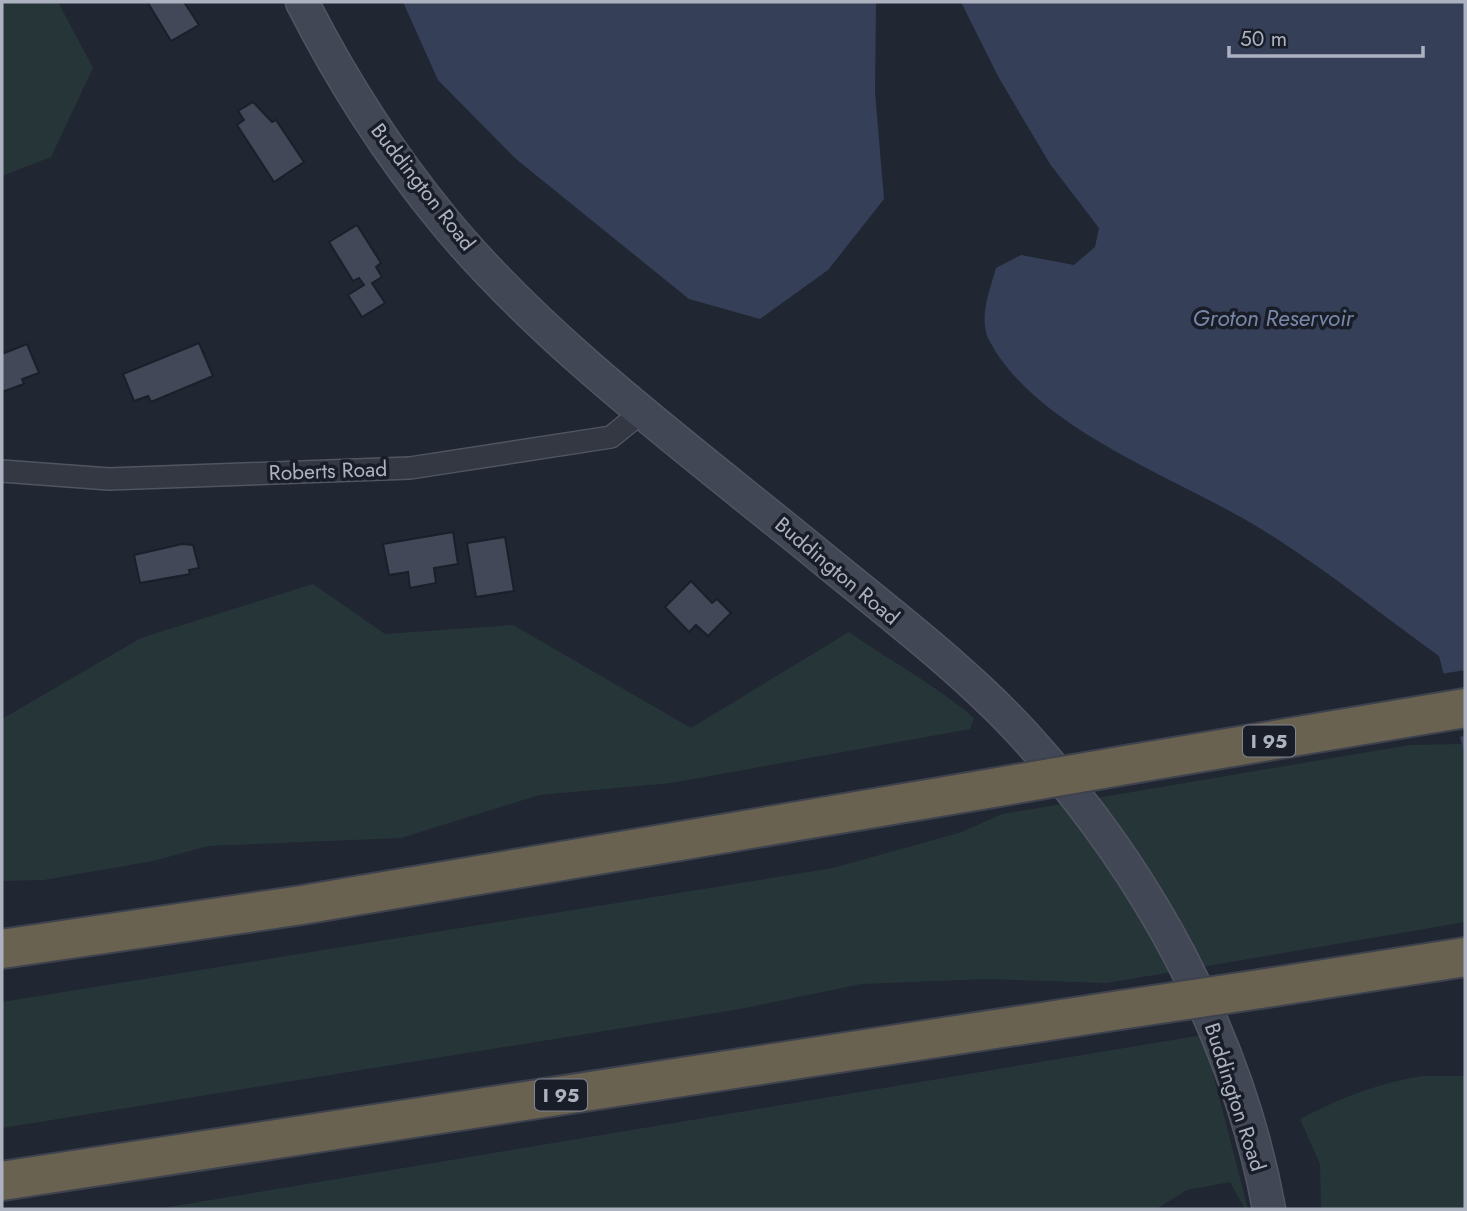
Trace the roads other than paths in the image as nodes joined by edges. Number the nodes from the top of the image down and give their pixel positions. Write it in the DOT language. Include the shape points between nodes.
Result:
graph roads {
  1 [pos="302,2"];
  2 [pos="643,411"];
  3 [pos="2,471"];
  4 [pos="1465,708"];
  5 [pos="2,949"];
  6 [pos="1465,957"];
  7 [pos="2,1181"];
  8 [pos="1269,1209"];
  1 -- 2 [label="street, Buddington Road" via="375,128 446,222 537,318"];
  2 -- 3 [label="street, Roberts Road" via="611,437 410,468 108,479"];
  2 -- 8 [label="street, Buddington Road" via="885,610 1004,715 1082,806 1150,901 1200,996 1222,1045"];
  4 -- 5 [label="highway, I 95, bridge" via="302,905"];
  6 -- 7 [label="highway, I 95, bridge"];
}
